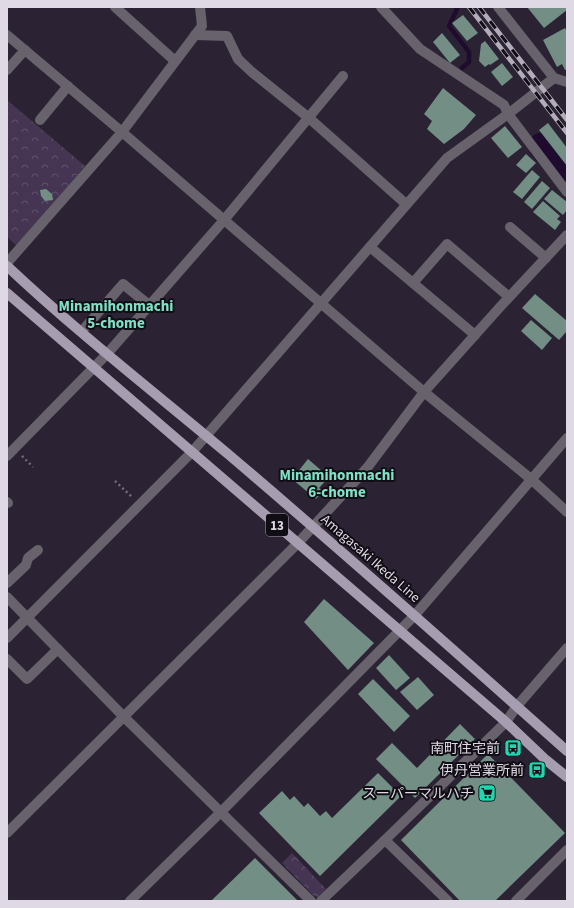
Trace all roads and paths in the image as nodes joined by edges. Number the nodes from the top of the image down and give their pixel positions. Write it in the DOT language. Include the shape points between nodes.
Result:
graph roads {
  1 [pos="115,7"];
  2 [pos="200,7"];
  3 [pos="381,7"];
  4 [pos="498,7"];
  5 [pos="7,35"];
  6 [pos="195,35"];
  7 [pos="25,50"];
  8 [pos="175,61"];
  9 [pos="7,70"];
  10 [pos="343,76"];
  11 [pos="554,78"];
  12 [pos="567,82"];
  13 [pos="68,86"];
  14 [pos="508,114"];
  15 [pos="309,118"];
  16 [pos="40,120"];
  17 [pos="122,132"];
  18 [pos="567,192"];
  19 [pos="406,204"];
  20 [pos="224,220"];
  21 [pos="510,227"];
  22 [pos="567,236"];
  23 [pos="370,246"];
  24 [pos="546,258"];
  25 [pos="8,269"];
  26 [pos="413,283"];
  27 [pos="7,293"];
  28 [pos="509,297"];
  29 [pos="321,304"];
  30 [pos="149,305"];
  31 [pos="82,331"];
  32 [pos="474,335"];
  33 [pos="107,354"];
  34 [pos="94,368"];
  35 [pos="424,392"];
  36 [pos="207,436"];
  37 [pos="567,438"];
  38 [pos="192,452"];
  39 [pos="7,456"];
  40 [pos="531,479"];
  41 [pos="115,481"];
  42 [pos="140,504"];
  43 [pos="567,512"];
  44 [pos="313,526"];
  45 [pos="298,543"];
  46 [pos="38,550"];
  47 [pos="7,583"];
  48 [pos="7,597"];
  49 [pos="415,615"];
  50 [pos="27,618"];
  51 [pos="400,631"];
  52 [pos="7,638"];
  53 [pos="567,648"];
  54 [pos="58,649"];
  55 [pos="7,659"];
  56 [pos="517,706"];
  57 [pos="124,716"];
  58 [pos="506,722"];
  59 [pos="567,751"];
  60 [pos="567,777"];
  61 [pos="221,812"];
  62 [pos="7,833"];
  63 [pos="385,840"];
  64 [pos="567,850"];
  65 [pos="130,901"];
  66 [pos="310,901"];
  67 [pos="321,901"];
  68 [pos="448,901"];
  69 [pos="516,901"];
  1 -- 8 [label="street"];
  2 -- 6 [label="street" via="202,26"];
  3 -- 14 [label="street" via="420,49 504,105"];
  4 -- 11 [label="street"];
  5 -- 7 [label="street"];
  6 -- 8 [label="street"];
  6 -- 15 [label="street" via="227,36 238,59"];
  7 -- 9 [label="street"];
  7 -- 13 [label="street"];
  8 -- 17 [label="street"];
  10 -- 15 [label="street"];
  11 -- 12 [label="street"];
  11 -- 14 [label="street"];
  13 -- 16 [label="street"];
  13 -- 17 [label="street"];
  14 -- 18 [label="street"];
  14 -- 19 [label="street" via="447,158"];
  15 -- 19 [label="street"];
  15 -- 20 [label="street"];
  17 -- 20 [label="street"];
  17 -- 25 [label="street"];
  19 -- 23 [label="street"];
  20 -- 29 [label="street"];
  20 -- 30 [label="street"];
  21 -- 24 [label="street"];
  22 -- 24 [label="street"];
  23 -- 26 [label="street"];
  23 -- 29 [label="street"];
  24 -- 28 [label="street"];
  25 -- 31 [label="main road, Amagasaki Ikeda Line / 13"];
  26 -- 28 [label="street" via="448,244"];
  26 -- 32 [label="street"];
  27 -- 34 [label="main road, 13"];
  28 -- 32 [label="street"];
  29 -- 35 [label="street"];
  29 -- 36 [label="street"];
  30 -- 31 [label="street" via="123,284"];
  30 -- 33 [label="street"];
  31 -- 33 [label="main road, Amagasaki Ikeda Line / 13"];
  32 -- 35 [label="street"];
  33 -- 34 [label="street"];
  33 -- 36 [label="main road, Amagasaki Ikeda Line / 13"];
  34 -- 38 [label="main road, 13"];
  34 -- 39 [label="street"];
  35 -- 40 [label="street"];
  35 -- 44 [label="street" via="367,468"];
  36 -- 38 [label="street"];
  36 -- 44 [label="main road, Amagasaki Ikeda Line / 13"];
  37 -- 40 [label="street"];
  38 -- 42 [label="street"];
  38 -- 45 [label="main road, 13"];
  40 -- 43 [label="street"];
  40 -- 49 [label="street"];
  41 -- 42 [label="path"];
  42 -- 50 [label="street"];
  44 -- 45 [label="street"];
  44 -- 49 [label="main road, Amagasaki Ikeda Line / 13"];
  45 -- 51 [label="main road, 13"];
  45 -- 57 [label="street"];
  46 -- 47 [label="street"];
  48 -- 50 [label="street"];
  49 -- 51 [label="street"];
  49 -- 56 [label="main road, Amagasaki Ikeda Line / 13"];
  50 -- 52 [label="street"];
  50 -- 54 [label="street"];
  51 -- 58 [label="main road, 13"];
  51 -- 61 [label="street"];
  53 -- 56 [label="street"];
  54 -- 55 [label="street" via="27,679"];
  54 -- 57 [label="street"];
  56 -- 58 [label="street"];
  56 -- 59 [label="main road, Amagasaki Ikeda Line / 13"];
  57 -- 61 [label="street"];
  57 -- 62 [label="street"];
  58 -- 60 [label="main road, 13"];
  58 -- 63 [label="street"];
  61 -- 65 [label="street"];
  61 -- 66 [label="street"];
  63 -- 67 [label="street"];
  63 -- 68 [label="street"];
  64 -- 69 [label="street"];
}
